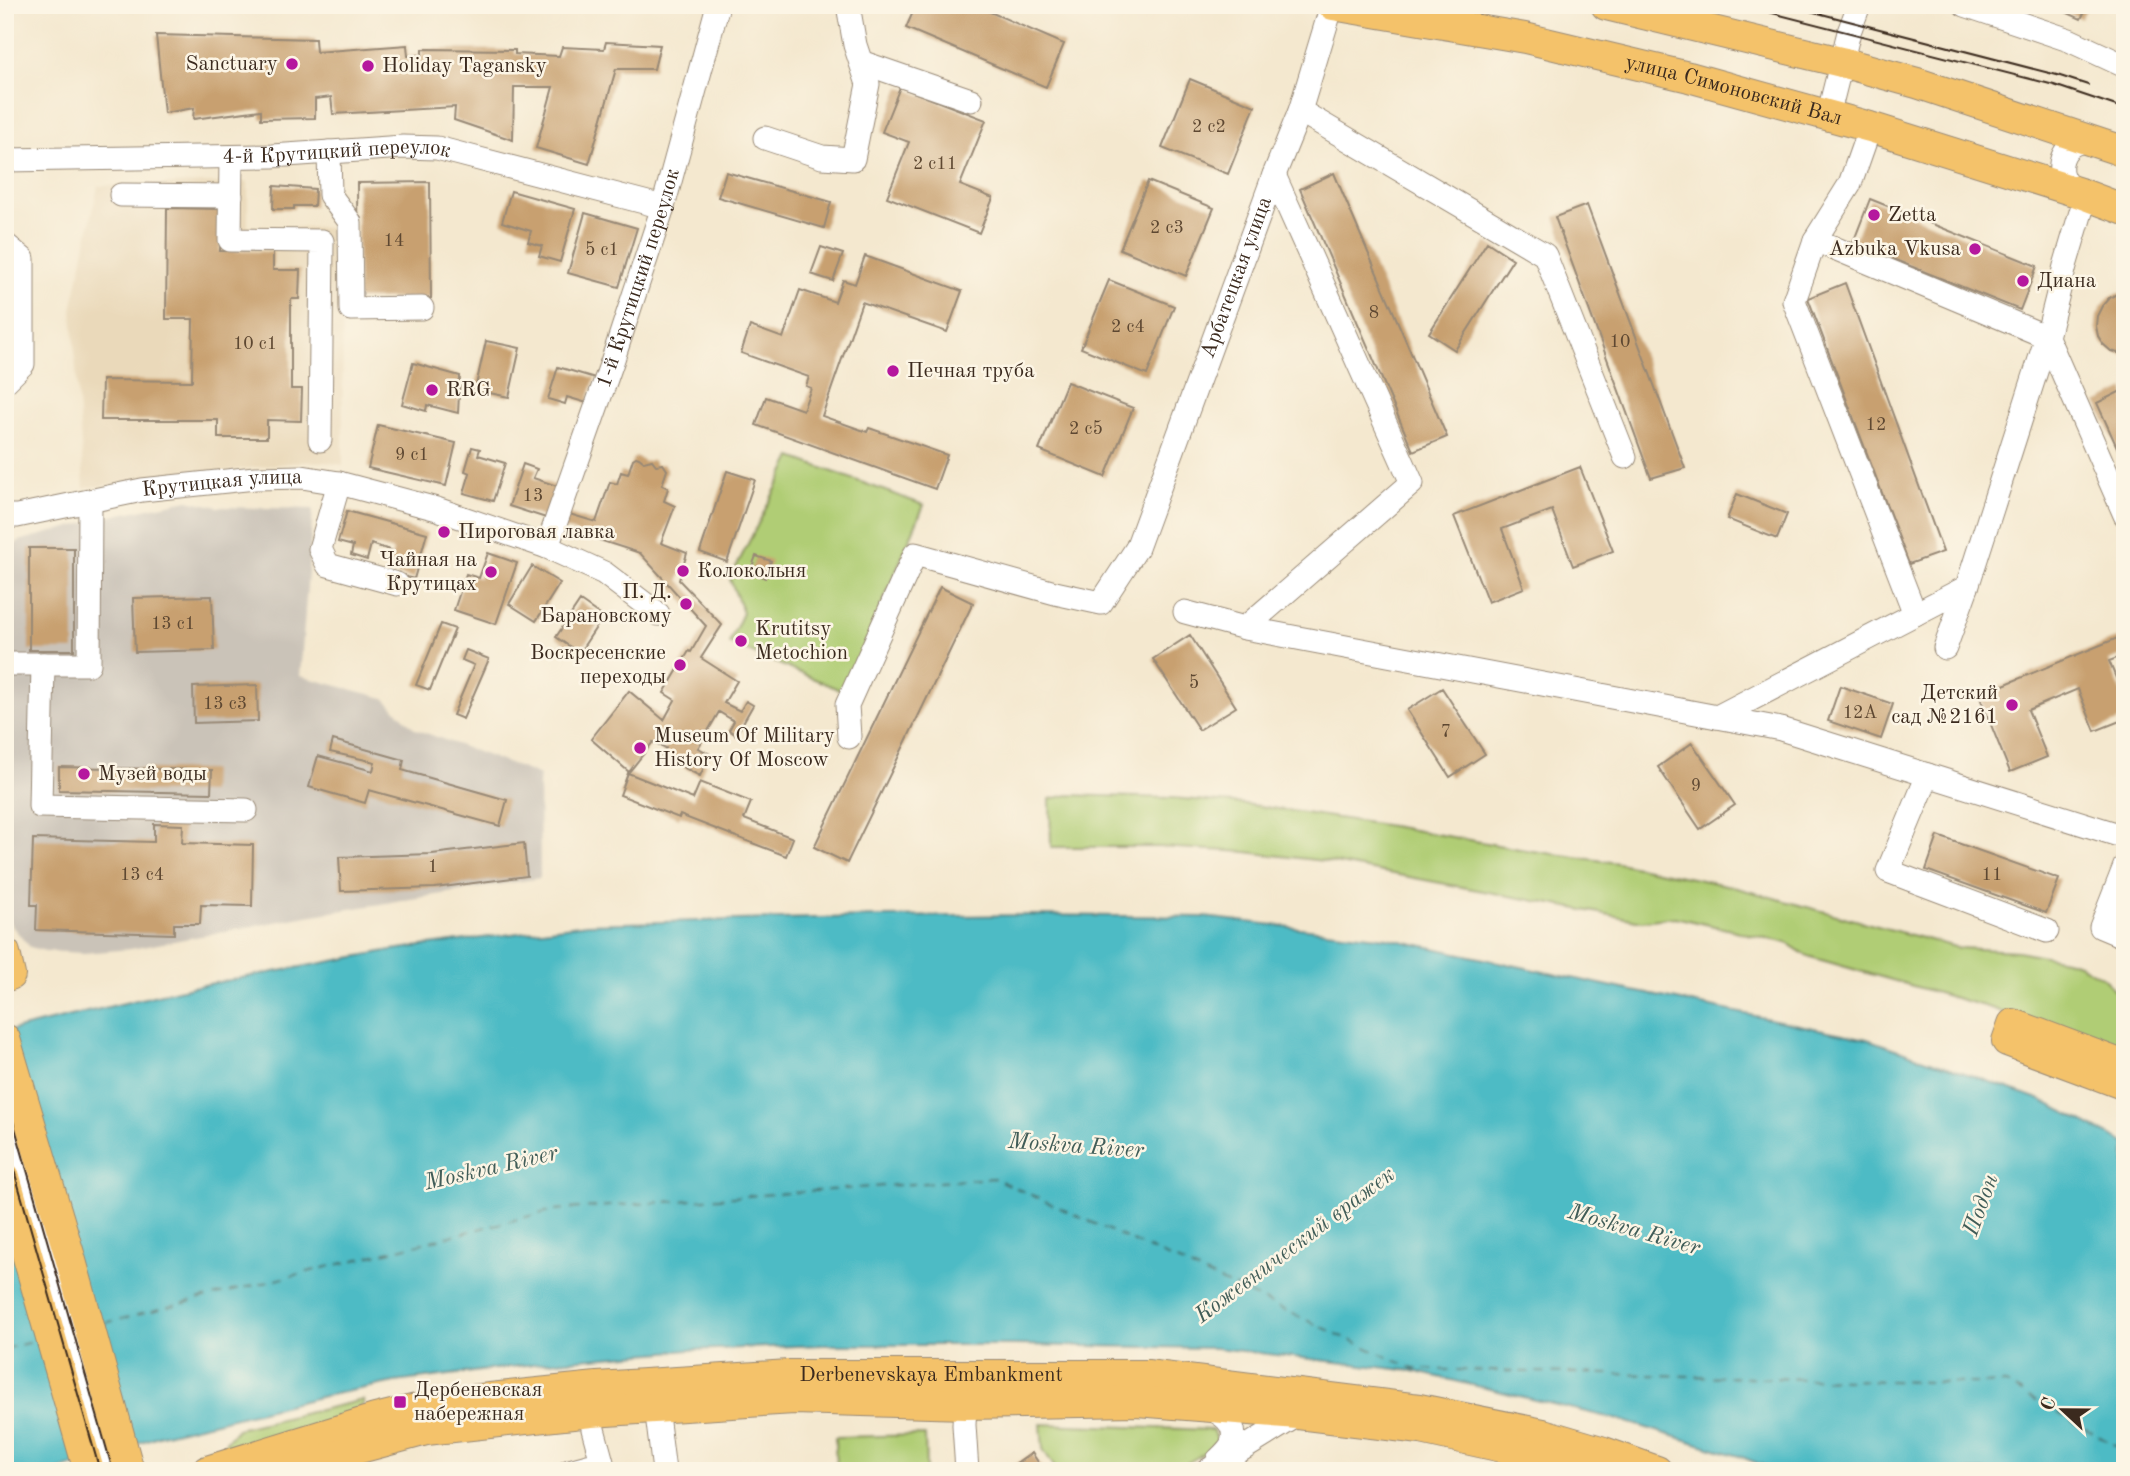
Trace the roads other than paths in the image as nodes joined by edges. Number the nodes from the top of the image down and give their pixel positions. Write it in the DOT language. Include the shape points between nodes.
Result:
graph roads {
  1 [pos="718,5"];
  2 [pos="848,5"];
  3 [pos="1332,5"];
  4 [pos="1606,5"];
  5 [pos="1859,5"];
  6 [pos="1965,5"];
  7 [pos="861,62"];
  8 [pos="1841,62"];
  9 [pos="2125,66"];
  10 [pos="971,100"];
  11 [pos="1300,111"];
  12 [pos="1828,116"];
  13 [pos="1870,127"];
  14 [pos="765,138"];
  15 [pos="2097,143"];
  16 [pos="329,152"];
  17 [pos="2125,152"];
  18 [pos="232,157"];
  19 [pos="5,160"];
  20 [pos="1274,176"];
  21 [pos="2083,194"];
  22 [pos="121,195"];
  23 [pos="231,196"];
  24 [pos="663,206"];
  25 [pos="2125,210"];
  26 [pos="1815,240"];
  27 [pos="5,244"];
  28 [pos="422,308"];
  29 [pos="2047,337"];
  30 [pos="5,382"];
  31 [pos="320,440"];
  32 [pos="1625,457"];
  33 [pos="339,483"];
  34 [pos="90,501"];
  35 [pos="2125,515"];
  36 [pos="5,516"];
  37 [pos="547,547"];
  38 [pos="397,584"];
  39 [pos="1966,587"];
  40 [pos="1185,612"];
  41 [pos="658,614"];
  42 [pos="1915,614"];
  43 [pos="1245,628"];
  44 [pos="1945,648"];
  45 [pos="43,663"];
  46 [pos="5,664"];
  47 [pos="1717,717"];
  48 [pos="849,737"];
  49 [pos="1927,775"];
  50 [pos="246,810"];
  51 [pos="2125,837"];
  52 [pos="2125,866"];
  53 [pos="2047,931"];
  54 [pos="2125,937"];
  55 [pos="5,1039"];
  56 [pos="2125,1066"];
  57 [pos="2125,1085"];
  58 [pos="5,1115"];
  59 [pos="5,1177"];
  60 [pos="1327,1396"];
  61 [pos="965,1404"];
  62 [pos="1202,1406"];
  63 [pos="659,1408"];
  64 [pos="591,1412"];
  65 [pos="1298,1415"];
  66 [pos="603,1466"];
  67 [pos="1209,1470"];
  68 [pos="89,1471"];
  69 [pos="107,1471"];
  70 [pos="129,1471"];
  71 [pos="207,1471"];
  72 [pos="288,1471"];
  73 [pos="569,1471"];
  74 [pos="664,1471"];
  75 [pos="967,1471"];
  76 [pos="1579,1471"];
  77 [pos="1657,1471"];
  1 -- 24 [label="street, 1-й Крутицкий переулок"];
  2 -- 7 [label="street"];
  3 -- 11 [label="street, Арбатецкая улица"];
  3 -- 12 [label="main road, улица Симоновский Вал" via="1525,38 1689,76"];
  4 -- 8 [label="main road"];
  5 -- 8 [label="street"];
  6 -- 9 [label="street" via="2069,40"];
  7 -- 10 [label="street"];
  7 -- 14 [label="street" via="868,84 853,159 822,158"];
  8 -- 12 [label="street"];
  8 -- 15 [label="main road"];
  11 -- 20 [label="street, Арбатецкая улица"];
  11 -- 32 [label="street" via="1545,254"];
  12 -- 13 [label="main road, улица Симоновский Вал"];
  13 -- 21 [label="main road, улица Симоновский Вал"];
  13 -- 26 [label="street" via="1850,184"];
  15 -- 17 [label="main road"];
  15 -- 21 [label="street" via="2080,142 2063,155 2062,173 2067,183"];
  16 -- 18 [label="street, 4-й Крутицкий переулок"];
  16 -- 24 [label="street, 4-й Крутицкий переулок" via="437,148"];
  16 -- 28 [label="street" via="330,195 350,222 351,309"];
  18 -- 19 [label="street, 4-й Крутицкий переулок"];
  18 -- 23 [label="street"];
  20 -- 43 [label="street" via="1412,483"];
  20 -- 48 [label="street, Арбатецкая улица" via="1137,548 1101,603 915,554 848,705"];
  21 -- 25 [label="main road, улица Симоновский Вал"];
  21 -- 29 [label="street"];
  22 -- 23 [label="street"];
  23 -- 31 [label="street" via="230,240 322,241"];
  24 -- 37 [label="street, 1-й Крутицкий переулок"];
  26 -- 29 [label="street"];
  26 -- 42 [label="street" via="1794,302"];
  27 -- 30 [label="street" via="23,259 23,364"];
  29 -- 35 [label="street"];
  29 -- 39 [label="street"];
  33 -- 34 [label="street, Крутицкая улица" via="302,477 255,478 142,490"];
  33 -- 37 [label="street, Крутицкая улица" via="437,509"];
  33 -- 38 [label="street" via="320,550 328,565"];
  34 -- 36 [label="street, Крутицкая улица"];
  34 -- 45 [label="street" via="89,664"];
  37 -- 41 [label="street, Крутицкая улица" via="604,573"];
  39 -- 42 [label="street"];
  39 -- 44 [label="street"];
  40 -- 43 [label="street"];
  42 -- 47 [label="street"];
  43 -- 47 [label="street"];
  45 -- 46 [label="street"];
  45 -- 50 [label="street" via="40,806"];
  47 -- 49 [label="street" via="1781,729"];
  49 -- 51 [label="street"];
  49 -- 53 [label="street" via="1888,871"];
  52 -- 54 [label="street" via="2101,927"];
  55 -- 70 [label="main road"];
  56 -- 57 [label="main road" via="2010,1032"];
  58 -- 69 [label="street"];
  59 -- 68 [label="main road"];
  60 -- 65 [label="street"];
  60 -- 71 [label="main road, Derbenevskaya Embankment" via="1147,1375 789,1375 597,1387 441,1403"];
  60 -- 77 [label="main road, Derbenevskaya Embankment" via="1543,1434"];
  61 -- 62 [label="main road, Derbenevskaya Embankment" via="1137,1401"];
  61 -- 63 [label="main road, Derbenevskaya Embankment" via="794,1399"];
  61 -- 75 [label="street"];
  62 -- 65 [label="main road, Derbenevskaya Embankment"];
  62 -- 67 [label="street" via="1226,1417 1233,1435 1232,1445"];
  63 -- 64 [label="main road, Derbenevskaya Embankment"];
  63 -- 74 [label="street"];
  64 -- 66 [label="street"];
  64 -- 72 [label="main road, Derbenevskaya Embankment" via="426,1430"];
  65 -- 67 [label="street"];
  65 -- 76 [label="main road, Derbenevskaya Embankment" via="1421,1429 1520,1451"];
  66 -- 73 [label="street"];
}
